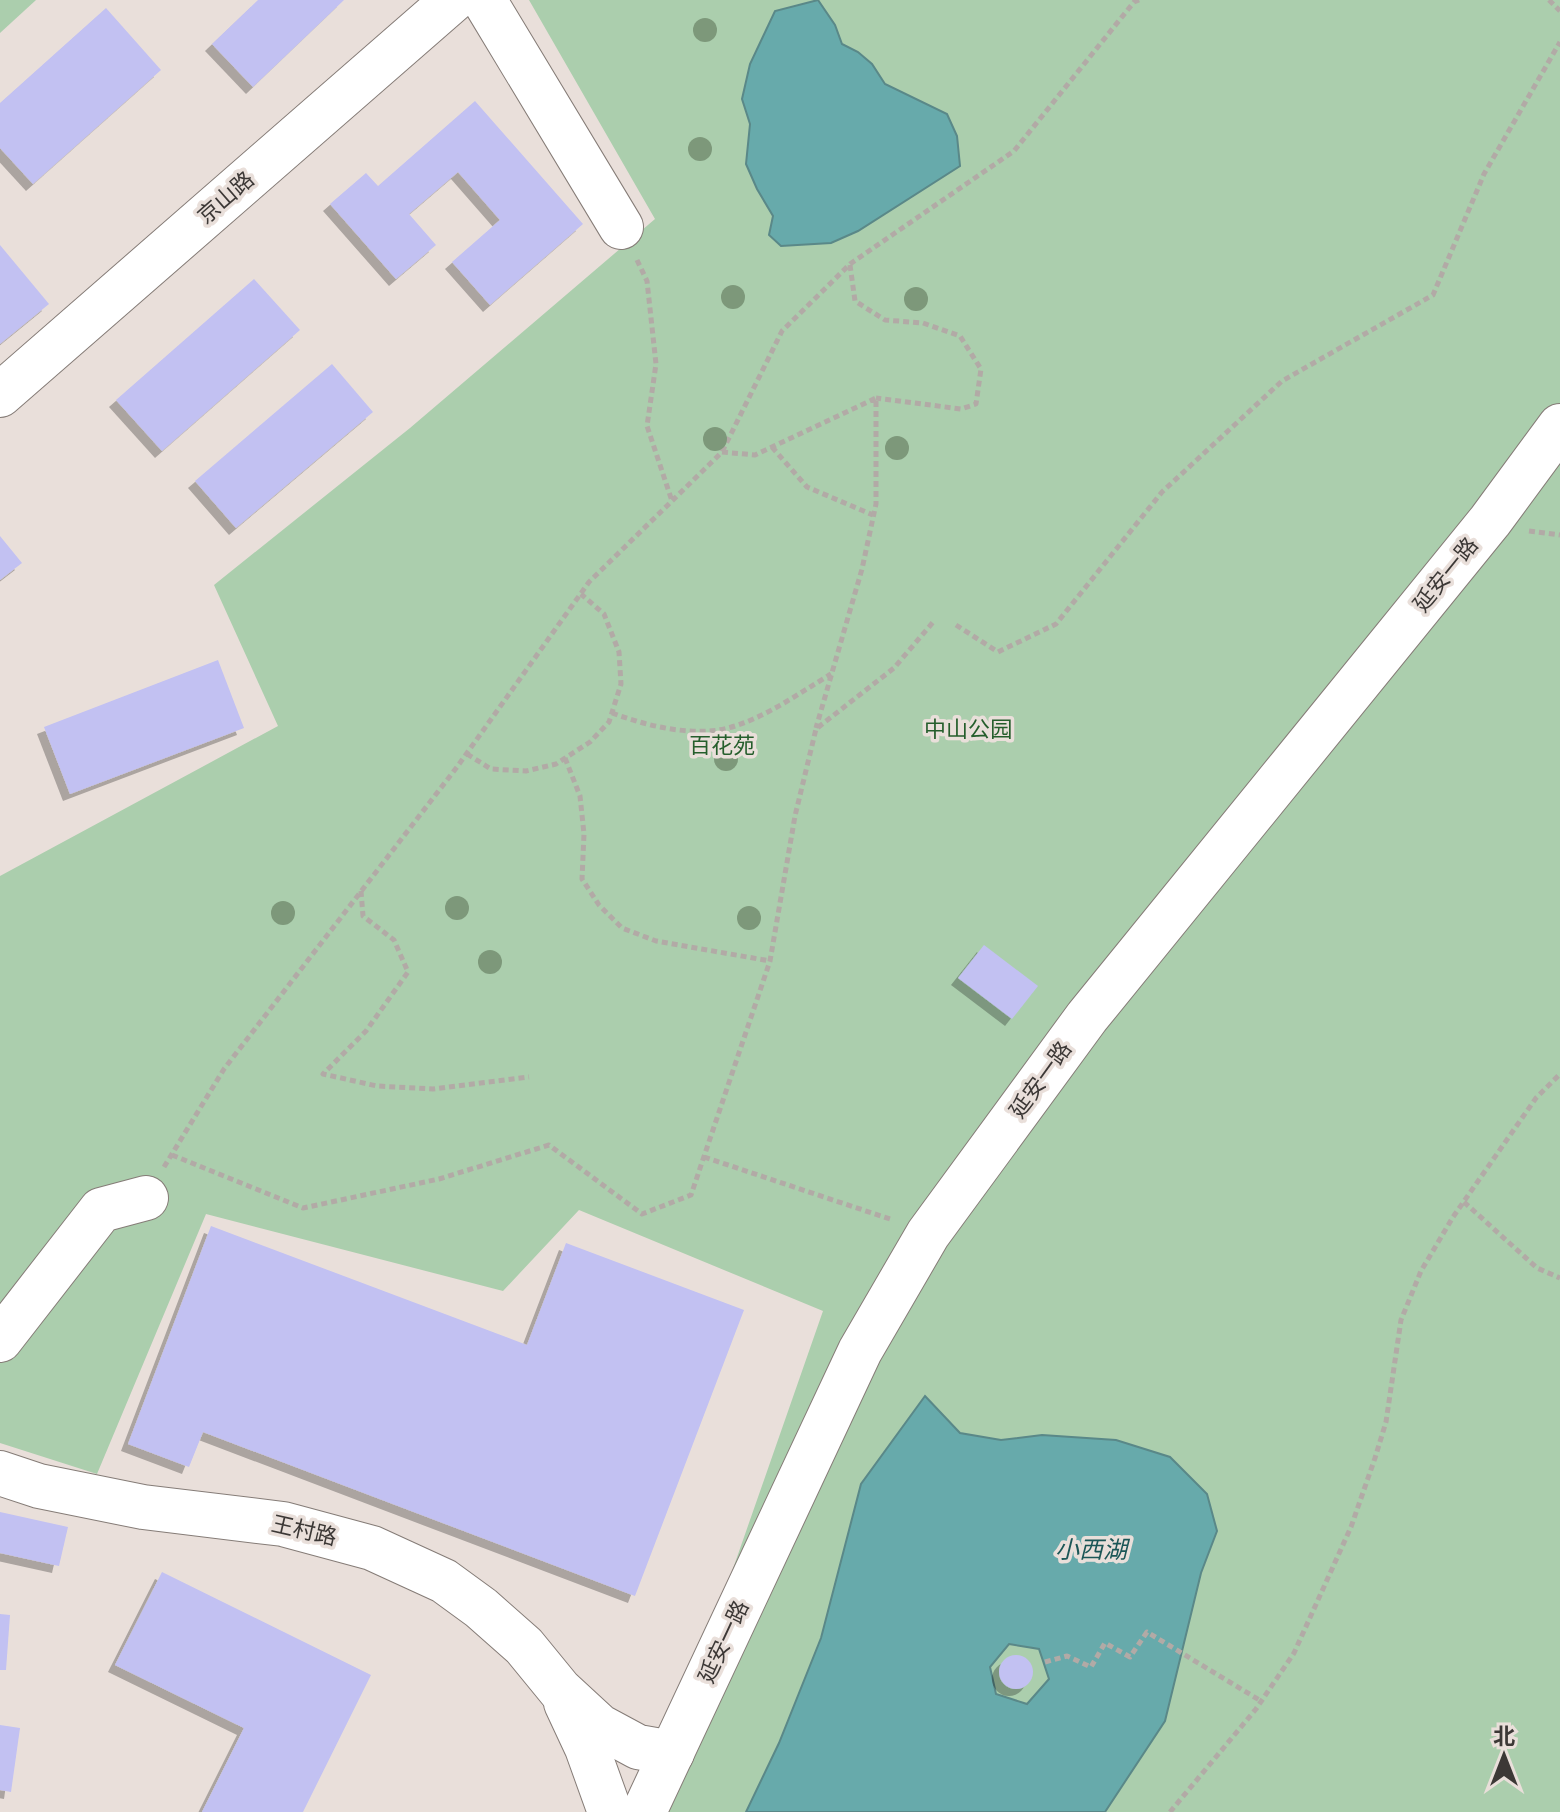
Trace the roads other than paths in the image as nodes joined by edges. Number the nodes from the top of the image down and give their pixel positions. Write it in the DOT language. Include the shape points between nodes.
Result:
graph roads {
  1 [pos="453,0"];
  2 [pos="484,0"];
  3 [pos="621,227"];
  4 [pos="0,395"];
  5 [pos="1560,426"];
  6 [pos="146,1198"];
  7 [pos="0,1340"];
  8 [pos="0,1473"];
  9 [pos="560,1690"];
  10 [pos="672,1753"];
  11 [pos="610,1812"];
  12 [pos="644,1812"];
  1 -- 4 [label="street, 京山路"];
  2 -- 3 [label="street"];
  5 -- 10 [label="street, 延安一路" via="1490,521 1087,1017 928,1234 860,1351"];
  6 -- 7 [label="street" via="101,1210"];
  8 -- 9 [label="street, 王村路" via="143,1507 283,1524 372,1548 444,1581 481,1608 524,1646"];
  9 -- 10 [label="street, 王村路" via="617,1738"];
  9 -- 11 [label="street, 王村路"];
  10 -- 12 [label="street, 延安一路"];
}
